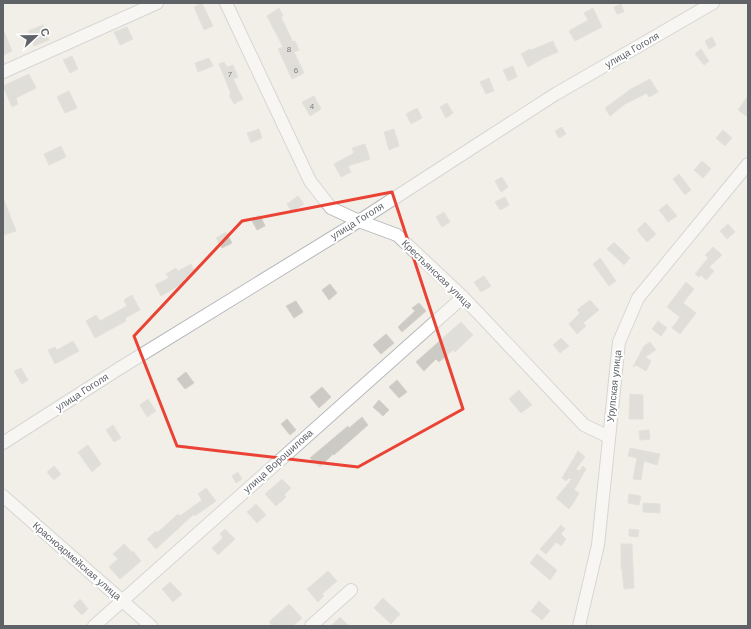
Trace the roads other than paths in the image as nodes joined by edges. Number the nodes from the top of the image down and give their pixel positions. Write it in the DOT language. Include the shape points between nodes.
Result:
graph roads {
  1 [pos="157,3"];
  2 [pos="226,3"];
  3 [pos="713,3"];
  4 [pos="3,72"];
  5 [pos="748,164"];
  6 [pos="359,221"];
  7 [pos="463,297"];
  8 [pos="609,438"];
  9 [pos="3,443"];
  10 [pos="3,496"];
  11 [pos="351,590"];
  12 [pos="122,600"];
  13 [pos="94,626"];
  14 [pos="151,626"];
  15 [pos="311,626"];
  16 [pos="579,626"];
  1 -- 4 [label="street"];
  2 -- 6 [label="street, Крестьянская улица" via="310,181 331,208"];
  3 -- 6 [label="street, улица Гоголя" via="554,95"];
  5 -- 8 [label="street, Урупская улица" via="638,298 619,342"];
  6 -- 7 [label="street, Крестьянская улица" via="396,235"];
  6 -- 9 [label="street, улица Гоголя"];
  7 -- 8 [label="street, Крестьянская улица" via="584,425"];
  7 -- 12 [label="street, улица Ворошилова"];
  8 -- 16 [label="street, Урупская улица" via="598,545"];
  10 -- 12 [label="street, Красноармейская улица"];
  11 -- 15 [label="street"];
  12 -- 13 [label="street, улица Ворошилова"];
  12 -- 14 [label="street, Красноармейская улица"];
}
